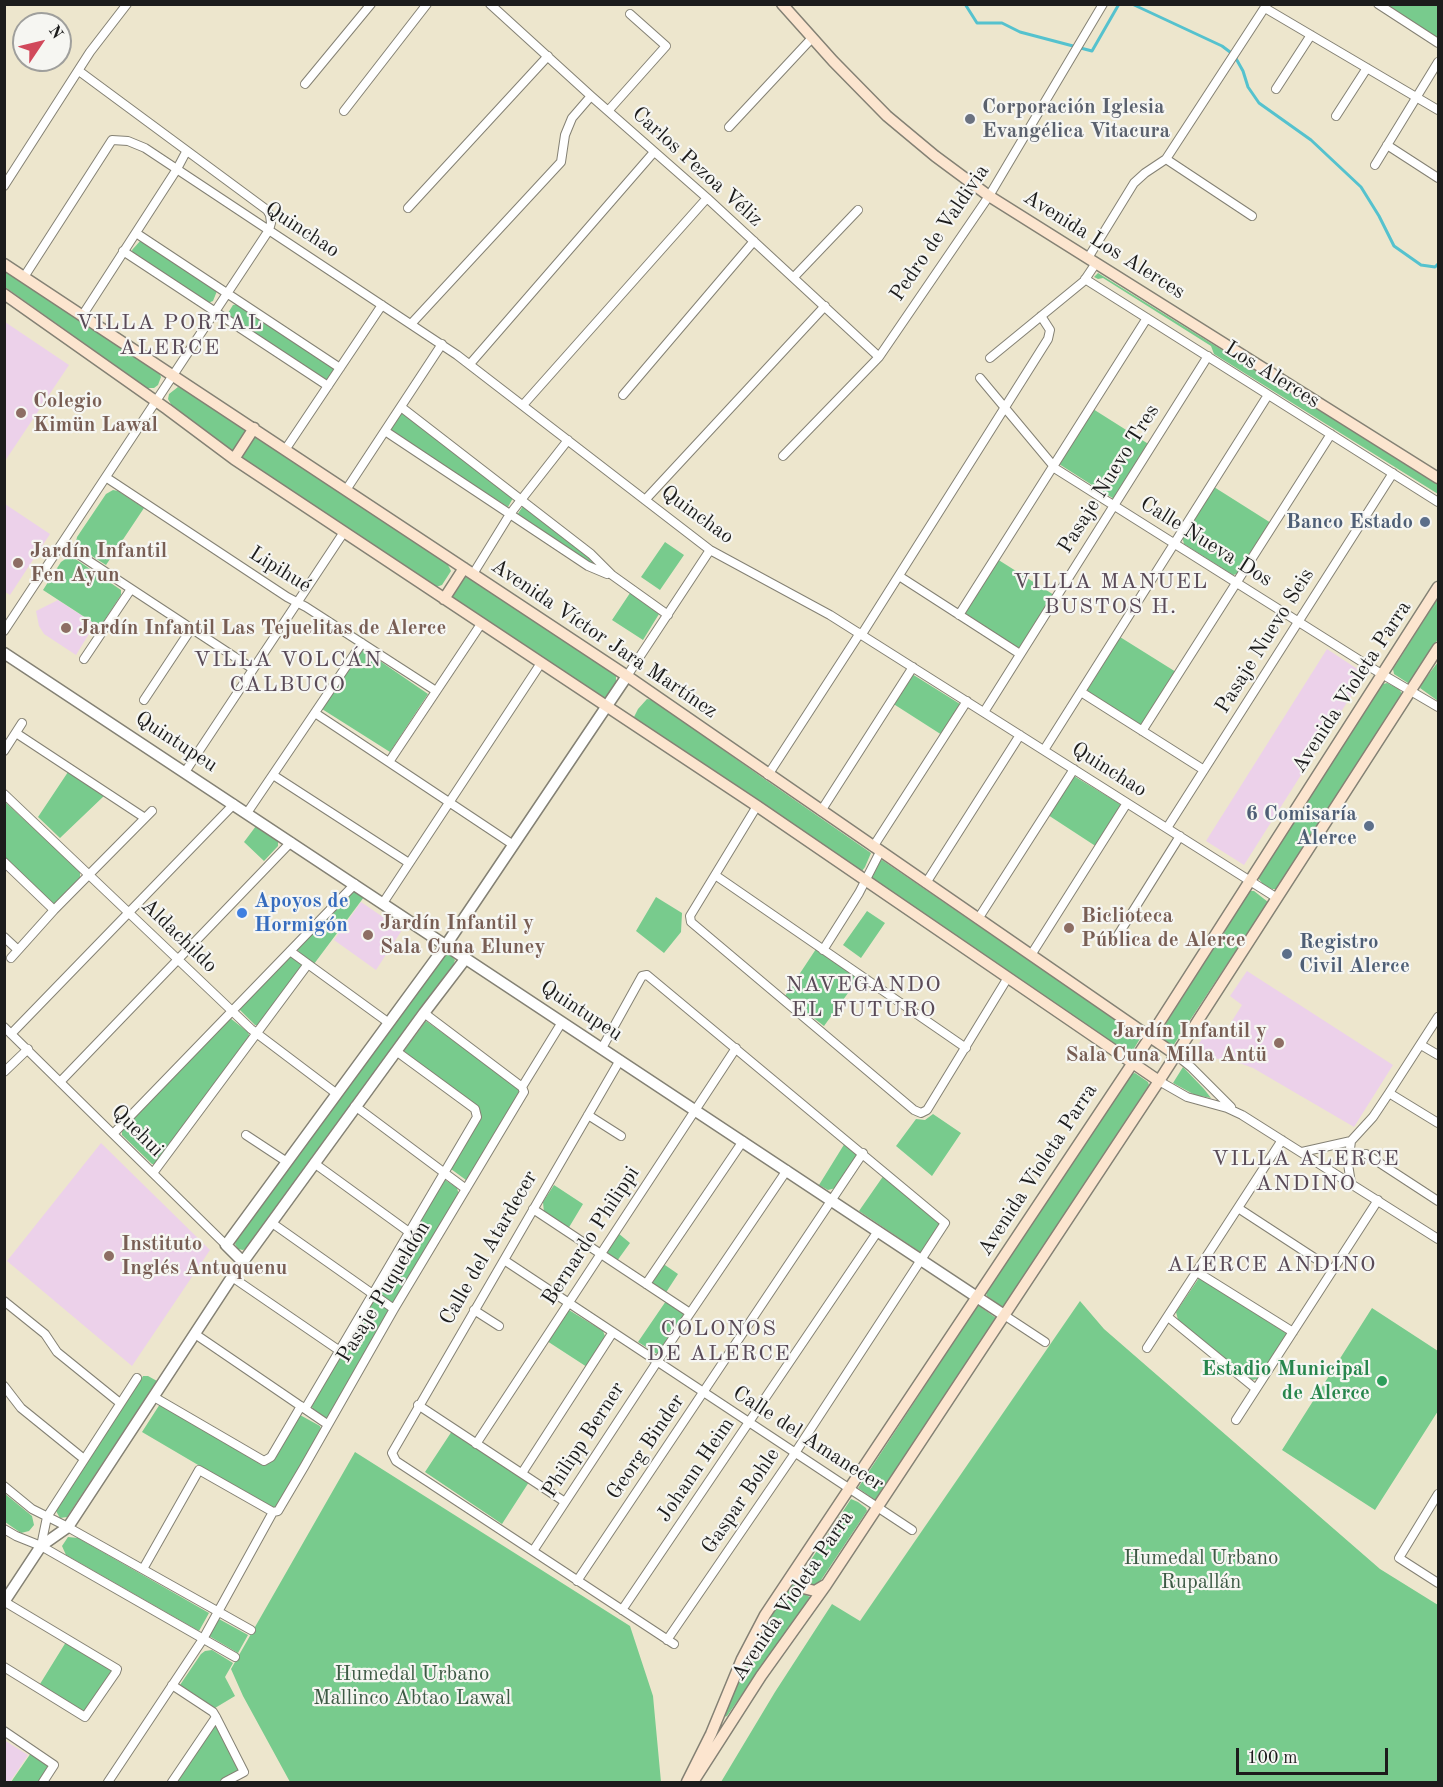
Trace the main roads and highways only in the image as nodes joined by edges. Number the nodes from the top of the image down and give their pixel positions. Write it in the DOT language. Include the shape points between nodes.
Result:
graph roads {
  1 [pos="782,4"];
  2 [pos="4,264"];
  3 [pos="4,294"];
  4 [pos="254,428"];
  5 [pos="234,459"];
  6 [pos="1438,478"];
  7 [pos="468,571"];
  8 [pos="1438,587"];
  9 [pos="444,599"];
  10 [pos="1438,648"];
  11 [pos="1150,1037"];
  12 [pos="1176,1055"];
  13 [pos="1132,1063"];
  14 [pos="1159,1081"];
  15 [pos="800,1565"];
  16 [pos="826,1585"];
  17 [pos="687,1782"];
  18 [pos="693,1782"];
  1 -- 6 [label="main road, Avenida Los Alerces" via="887,116 989,196"];
  2 -- 4 [label="main road, Avenida Víctor Jara Martínez"];
  3 -- 5 [label="main road"];
  4 -- 5 [label="main road"];
  4 -- 7 [label="main road, Avenida Víctor Jara Martínez"];
  5 -- 9 [label="main road"];
  7 -- 9 [label="main road"];
  7 -- 11 [label="main road, Avenida Víctor Jara Martínez" via="627,676"];
  8 -- 11 [label="main road, Avenida Violeta Parra"];
  9 -- 13 [label="main road" via="757,806"];
  10 -- 12 [label="main road, Avenida Violeta Parra"];
  11 -- 12 [label="main road, Avenida Víctor Jara Martínez"];
  11 -- 13 [label="main road, Avenida Violeta Parra"];
  12 -- 14 [label="main road, Avenida Violeta Parra"];
  13 -- 14 [label="main road"];
  13 -- 15 [label="main road, Avenida Violeta Parra"];
  14 -- 16 [label="main road, Avenida Violeta Parra"];
  15 -- 16 [label="main road" via="798,1579 803,1588 815,1591"];
  15 -- 17 [label="main road, Avenida Violeta Parra" via="756,1629"];
  16 -- 18 [label="main road, Avenida Violeta Parra"];
}
